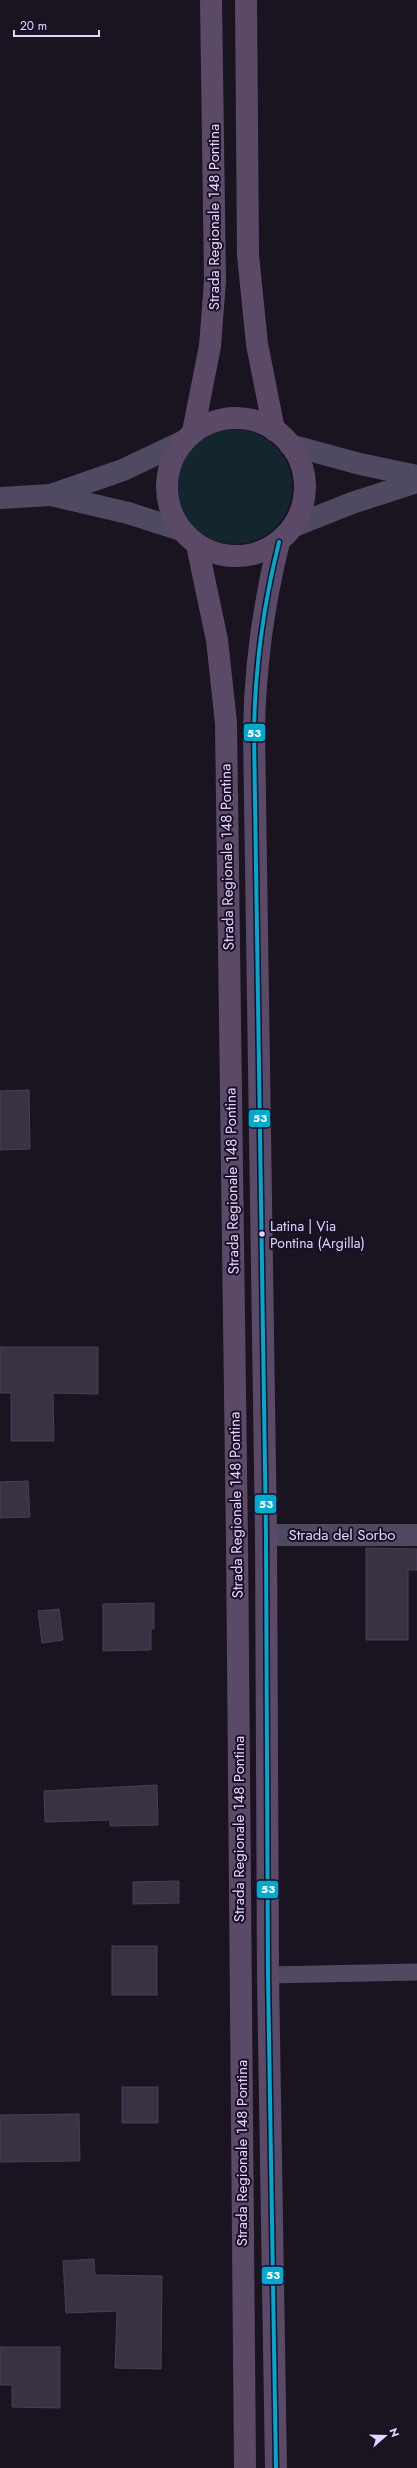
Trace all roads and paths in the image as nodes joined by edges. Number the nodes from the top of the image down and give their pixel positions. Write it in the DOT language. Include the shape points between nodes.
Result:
graph roads {
  1 [pos="211,0"];
  2 [pos="246,0"];
  3 [pos="274,430"];
  4 [pos="188,436"];
  5 [pos="290,445"];
  6 [pos="417,476"];
  7 [pos="417,482"];
  8 [pos="51,496"];
  9 [pos="0,498"];
  10 [pos="294,526"];
  11 [pos="181,530"];
  12 [pos="279,542"];
  13 [pos="197,545"];
  14 [pos="417,1535"];
  15 [pos="266,1536"];
  16 [pos="417,1972"];
  17 [pos="268,1975"];
  18 [pos="244,2468"];
  19 [pos="276,2468"];
  1 -- 4 [label="main road, Strada Regionale 148 Pontina" via="216,282 211,340"];
  2 -- 3 [label="main road" via="248,255 256,337"];
  3 -- 4 [label="main road, Strada Regionale 148 Pontina" via="255,420 233,417 212,422"];
  3 -- 5 [label="main road, Strada Regionale 148 Pontina"];
  4 -- 8 [label="street" via="123,470"];
  4 -- 11 [label="main road, Strada Regionale 148 Pontina" via="178,448 169,468 166,490 170,511"];
  5 -- 6 [label="street"];
  5 -- 10 [label="main road, Strada Regionale 148 Pontina" via="301,464 305,485 302,507"];
  7 -- 10 [label="street" via="352,503"];
  8 -- 9 [label="street"];
  8 -- 11 [label="street" via="128,513"];
  10 -- 12 [label="main road, Strada Regionale 148 Pontina"];
  11 -- 13 [label="main road, Strada Regionale 148 Pontina"];
  12 -- 13 [label="main road, Strada Regionale 148 Pontina" via="260,553 238,557 216,554"];
  12 -- 15 [label="main road, Strada Regionale 148 Pontina" via="261,624 254,710"];
  13 -- 18 [label="main road, Strada Regionale 148 Pontina" via="217,640 226,723 237,1558"];
  14 -- 15 [label="street, Strada del Sorbo"];
  15 -- 17 [label="main road, Strada Regionale 148 Pontina"];
  16 -- 17 [label="lane"];
  17 -- 19 [label="main road, Strada Regionale 148 Pontina"];
}
